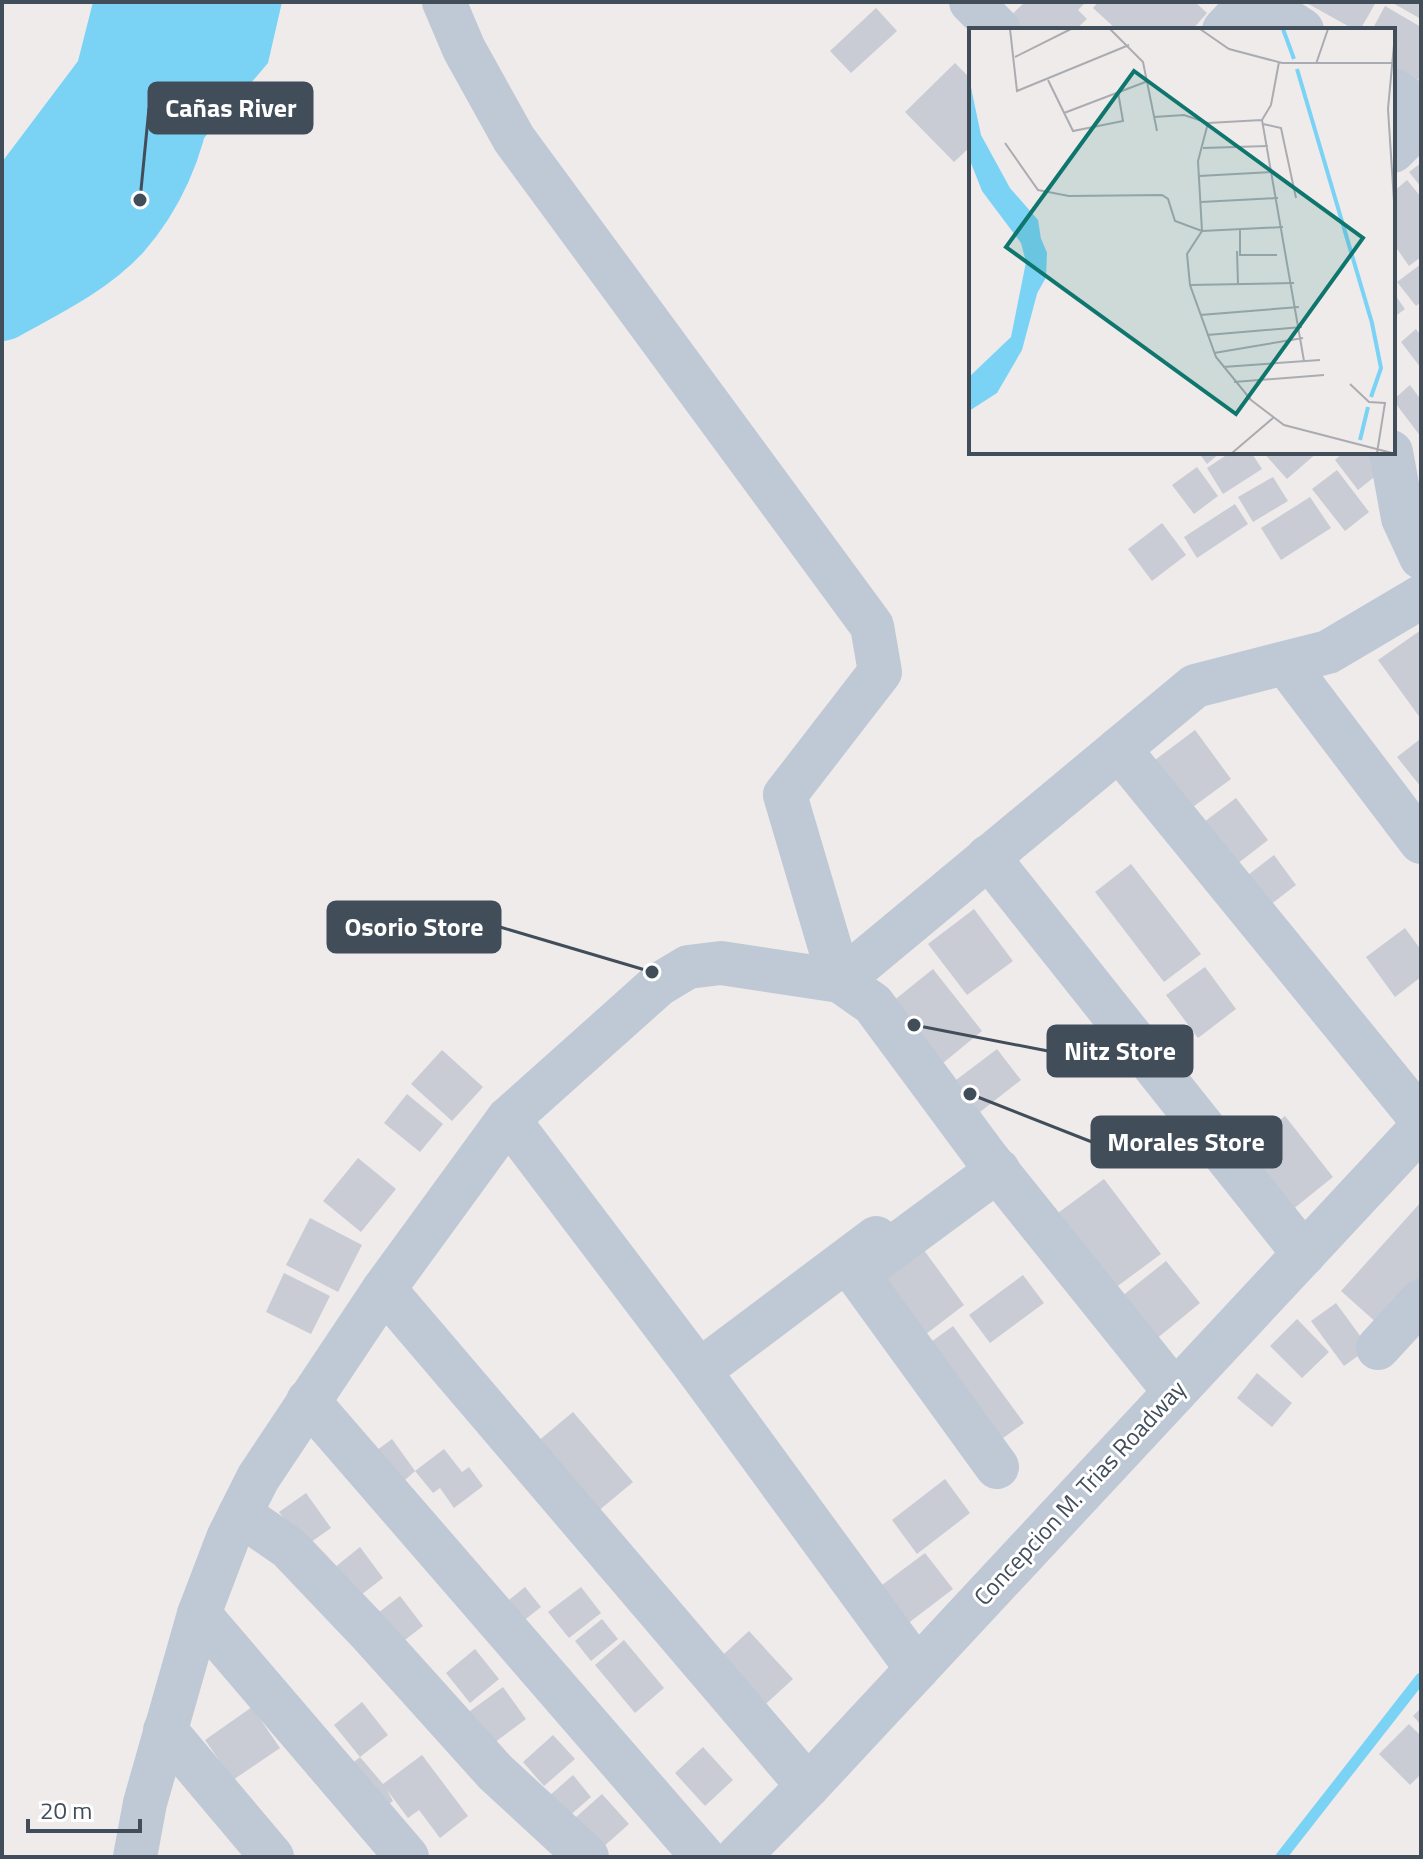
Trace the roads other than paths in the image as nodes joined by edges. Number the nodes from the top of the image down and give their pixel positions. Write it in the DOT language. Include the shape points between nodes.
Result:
graph roads {
  1 [pos="444,2"];
  2 [pos="971,2"];
  3 [pos="1250,2"];
  4 [pos="1259,2"];
  5 [pos="997,28"];
  6 [pos="1226,28"];
  7 [pos="1299,28"];
  8 [pos="1395,91"];
  9 [pos="1421,108"];
  10 [pos="1421,123"];
  11 [pos="1395,149"];
  12 [pos="1391,454"];
  13 [pos="1421,557"];
  14 [pos="1421,597"];
  15 [pos="1286,664"];
  16 [pos="1119,749"];
  17 [pos="1421,842"];
  18 [pos="988,857"];
  19 [pos="840,981"];
  20 [pos="508,1119"];
  21 [pos="1421,1119"];
  22 [pos="1421,1128"];
  23 [pos="993,1164"];
  24 [pos="1304,1254"];
  25 [pos="384,1289"];
  26 [pos="1421,1301"];
  27 [pos="1378,1348"];
  28 [pos="699,1371"];
  29 [pos="1175,1392"];
  30 [pos="308,1401"];
  31 [pos="997,1467"];
  32 [pos="240,1514"];
  33 [pos="199,1614"];
  34 [pos="917,1669"];
  35 [pos="165,1730"];
  36 [pos="808,1786"];
  37 [pos="135,1857"];
  38 [pos="272,1857"];
  39 [pos="407,1857"];
  40 [pos="587,1857"];
  41 [pos="703,1857"];
  42 [pos="738,1857"];
  1 -- 19 [label="street" via="514,139 872,626 880,672 785,795"];
  2 -- 5 [label="street"];
  3 -- 6 [label="street"];
  4 -- 7 [label="street"];
  8 -- 9 [label="street"];
  10 -- 11 [label="street"];
  12 -- 13 [label="street" via="1403,518"];
  14 -- 15 [label="street" via="1328,652"];
  15 -- 16 [label="street" via="1195,686"];
  15 -- 17 [label="street"];
  16 -- 18 [label="street"];
  16 -- 21 [label="street"];
  18 -- 19 [label="street"];
  18 -- 24 [label="street"];
  19 -- 20 [label="street" via="721,963 688,967 658,985"];
  19 -- 23 [label="street" via="873,1004"];
  20 -- 25 [label="street"];
  20 -- 28 [label="street"];
  22 -- 24 [label="street, Concepcion M. Trias Roadway"];
  23 -- 28 [label="street"];
  23 -- 29 [label="street"];
  23 -- 31 [label="street" via="857,1274"];
  24 -- 29 [label="street, Concepcion M. Trias Roadway"];
  25 -- 30 [label="street"];
  25 -- 36 [label="street"];
  26 -- 27 [label="street"];
  28 -- 34 [label="street"];
  29 -- 34 [label="street, Concepcion M. Trias Roadway"];
  30 -- 32 [label="street"];
  30 -- 41 [label="street"];
  32 -- 33 [label="street"];
  32 -- 40 [label="street" via="289,1548 495,1772"];
  33 -- 35 [label="street"];
  33 -- 39 [label="street"];
  34 -- 36 [label="street, Concepcion M. Trias Roadway"];
  35 -- 37 [label="street"];
  35 -- 38 [label="street"];
  36 -- 42 [label="street, Concepcion M. Trias Roadway"];
}
